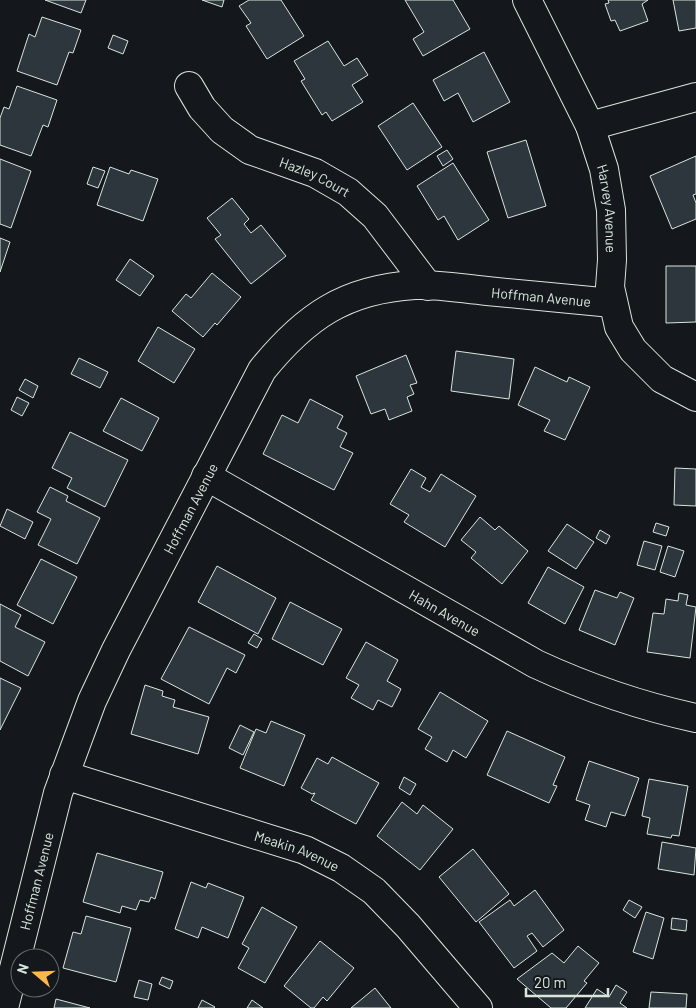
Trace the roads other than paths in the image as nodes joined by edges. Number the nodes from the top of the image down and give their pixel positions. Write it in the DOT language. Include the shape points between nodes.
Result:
graph roads {
  1 [pos="527,0"];
  2 [pos="189,86"];
  3 [pos="696,97"];
  4 [pos="590,126"];
  5 [pos="428,286"];
  6 [pos="612,303"];
  7 [pos="696,397"];
  8 [pos="206,476"];
  9 [pos="696,718"];
  10 [pos="64,775"];
  11 [pos="4,1008"];
  12 [pos="478,1008"];
  1 -- 4 [label="street, Harvey Avenue"];
  2 -- 5 [label="street, Hazley Court" via="202,108 222,130 250,150 315,172 348,192 375,216"];
  3 -- 4 [label="street"];
  4 -- 6 [label="street, Harvey Avenue" via="604,170 611,210"];
  5 -- 6 [label="street, Hoffman Avenue"];
  5 -- 8 [label="street, Hoffman Avenue" via="384,289 350,298 314,317 287,339 262,370"];
  6 -- 7 [label="street, Harvey Avenue" via="619,327 632,350 662,379"];
  8 -- 9 [label="street, Hahn Avenue" via="536,664 585,686 646,707"];
  8 -- 10 [label="street, Hoffman Avenue" via="116,650 92,701"];
  10 -- 11 [label="street, Hoffman Avenue"];
  10 -- 12 [label="street, Meakin Avenue" via="305,850 341,868 381,898"];
}
